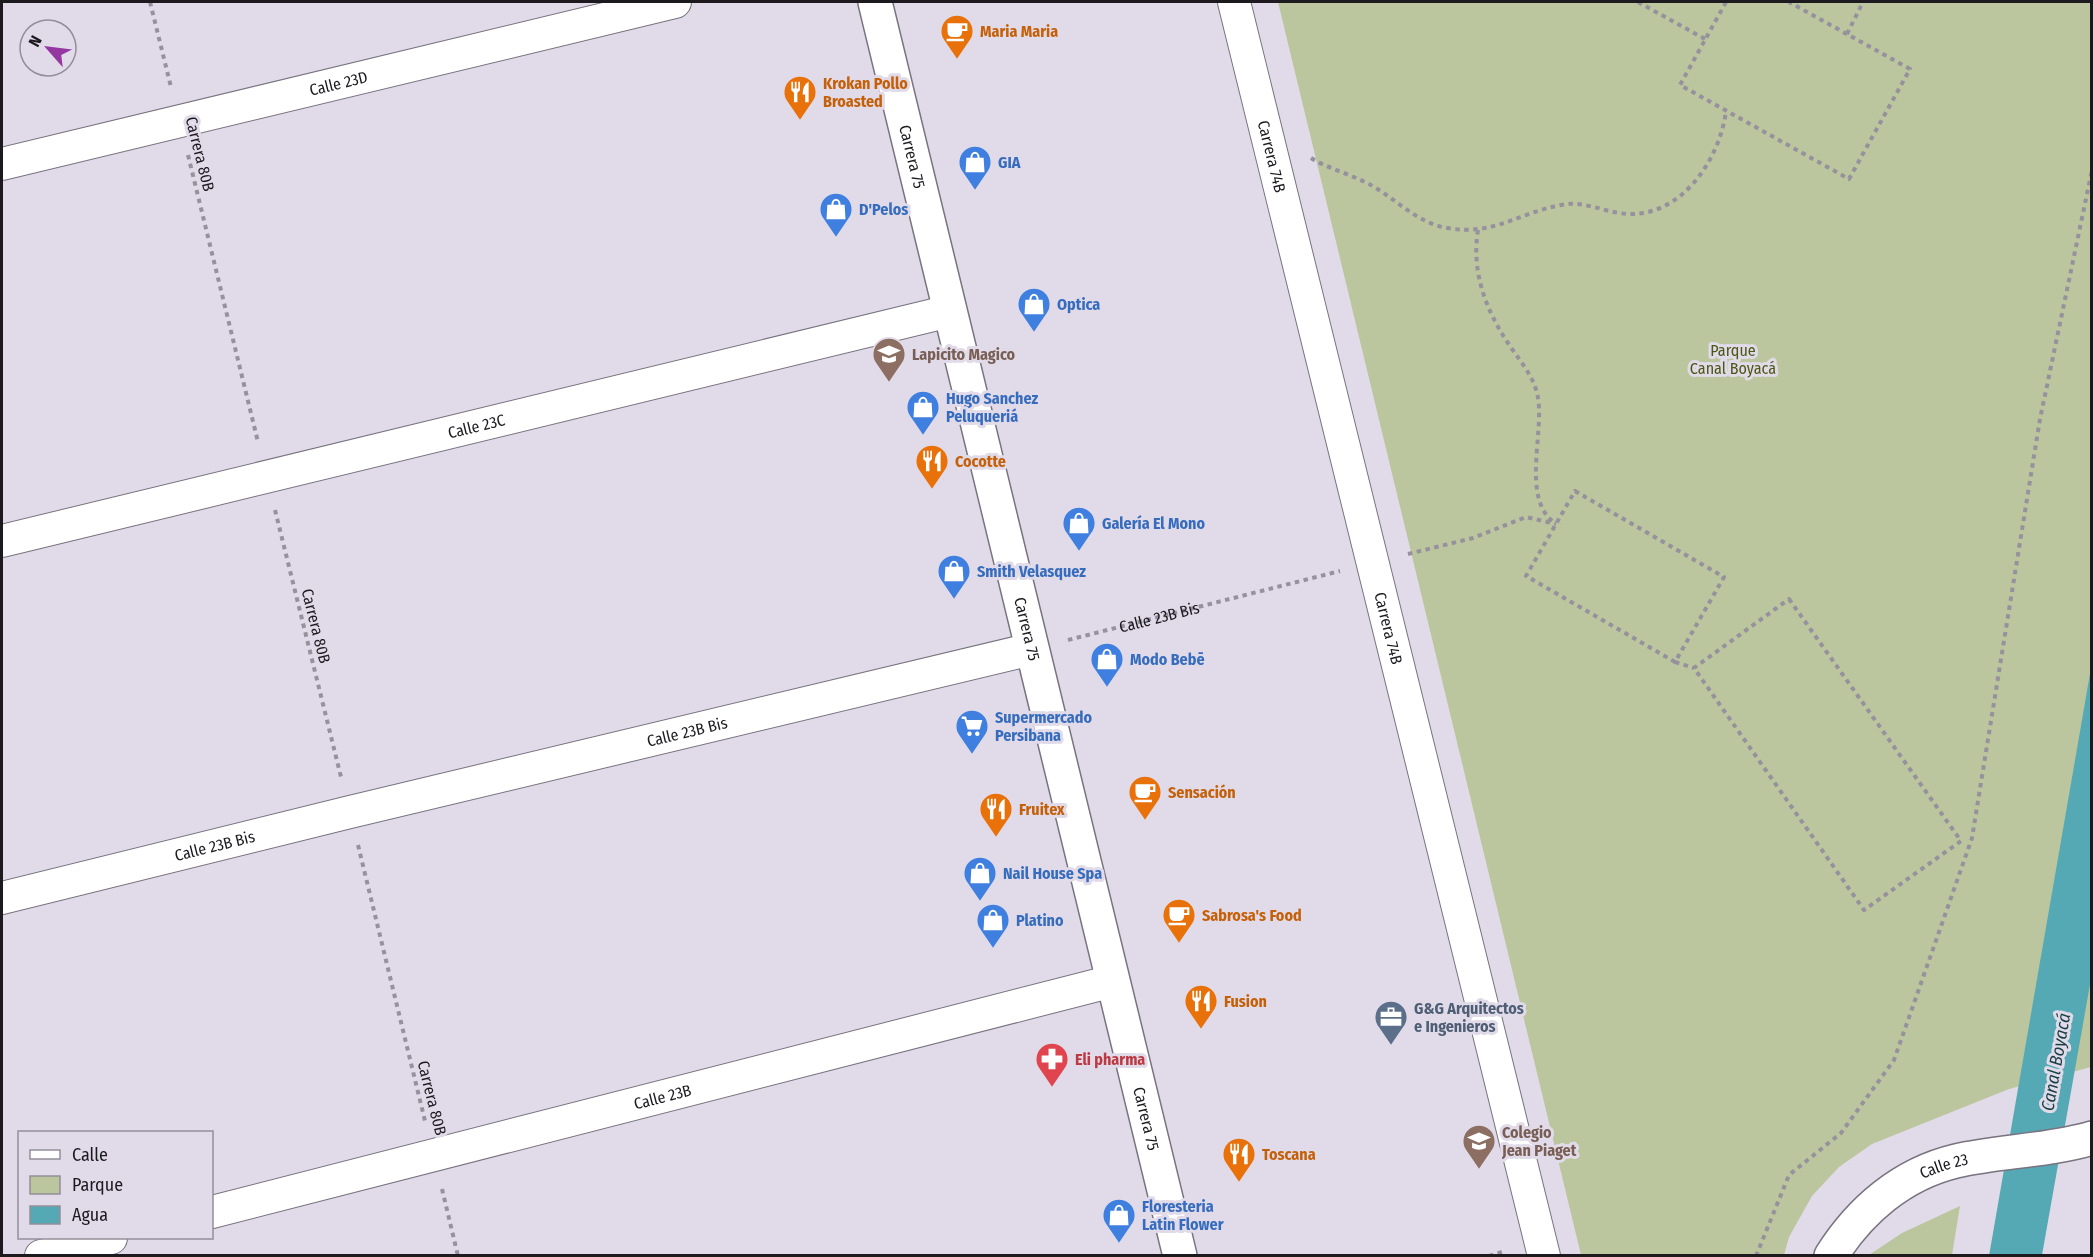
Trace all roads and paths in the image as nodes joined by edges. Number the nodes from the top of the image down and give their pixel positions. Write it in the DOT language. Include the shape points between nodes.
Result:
graph roads {
  1 [pos="150,2"];
  2 [pos="675,2"];
  3 [pos="874,2"];
  4 [pos="1233,2"];
  5 [pos="1638,2"];
  6 [pos="1726,2"];
  7 [pos="1789,2"];
  8 [pos="1863,2"];
  9 [pos="1848,34"];
  10 [pos="1705,39"];
  11 [pos="1726,111"];
  12 [pos="180,121"];
  13 [pos="1308,156"];
  14 [pos="2,164"];
  15 [pos="2091,170"];
  16 [pos="1478,230"];
  17 [pos="950,311"];
  18 [pos="267,477"];
  19 [pos="1556,524"];
  20 [pos="2,541"];
  21 [pos="1372,562"];
  22 [pos="1032,649"];
  23 [pos="1675,662"];
  24 [pos="1694,668"];
  25 [pos="350,812"];
  26 [pos="2,898"];
  27 [pos="1113,981"];
  28 [pos="2088,1139"];
  29 [pos="434,1155"];
  30 [pos="213,1212"];
  31 [pos="107,1239"];
  32 [pos="41,1256"];
  33 [pos="458,1256"];
  34 [pos="1180,1256"];
  35 [pos="1544,1256"];
  36 [pos="1756,1256"];
  37 [pos="1831,1256"];
  1 -- 12 [label="path, Carrera 80B"];
  2 -- 12 [label="street, Calle 23D"];
  3 -- 17 [label="street, Carrera 75"];
  4 -- 21 [label="street, Carrera 74B"];
  5 -- 10 [label="path"];
  6 -- 10 [label="path"];
  7 -- 9 [label="path"];
  8 -- 9 [label="path"];
  9 -- 11 [label="path" via="1910,69 1849,179"];
  10 -- 11 [label="path" via="1680,85"];
  11 -- 16 [label="path" via="1717,149 1693,184 1650,211 1628,214 1568,203 1535,209 1498,227"];
  12 -- 14 [label="street, Calle 23D"];
  12 -- 18 [label="path, Carrera 80B"];
  13 -- 16 [label="path" via="1331,170 1367,183 1414,215 1446,228"];
  15 -- 36 [label="path" via="2040,419 1972,838 1894,1060 1841,1134 1789,1175"];
  16 -- 19 [label="path" via="1474,249 1479,284 1503,336 1531,375 1538,395 1539,501"];
  17 -- 18 [label="street, Calle 23C"];
  17 -- 22 [label="street, Carrera 75"];
  18 -- 20 [label="street, Calle 23C"];
  18 -- 25 [label="path, Carrera 80B"];
  19 -- 21 [label="path, Calle 23B Bis" via="1526,517 1473,538"];
  19 -- 23 [label="path" via="1526,576"];
  19 -- 23 [label="path" via="1575,491 1724,576"];
  21 -- 22 [label="path, Calle 23B Bis"];
  21 -- 35 [label="street, Carrera 74B"];
  22 -- 25 [label="street, Calle 23B Bis"];
  22 -- 27 [label="street, Carrera 75"];
  23 -- 24 [label="path"];
  24 -- 24 [label="path" via="1789,599 1960,841 1864,910"];
  25 -- 26 [label="street, Calle 23B Bis"];
  25 -- 29 [label="path, Carrera 80B"];
  27 -- 29 [label="street, Calle 23B"];
  27 -- 34 [label="street, Carrera 75"];
  28 -- 37 [label="street, Calle 23" via="1954,1162 1900,1184 1867,1208"];
  29 -- 30 [label="street, Calle 23B"];
  29 -- 33 [label="path, Carrera 80B"];
  31 -- 32 [label="street"];
}
